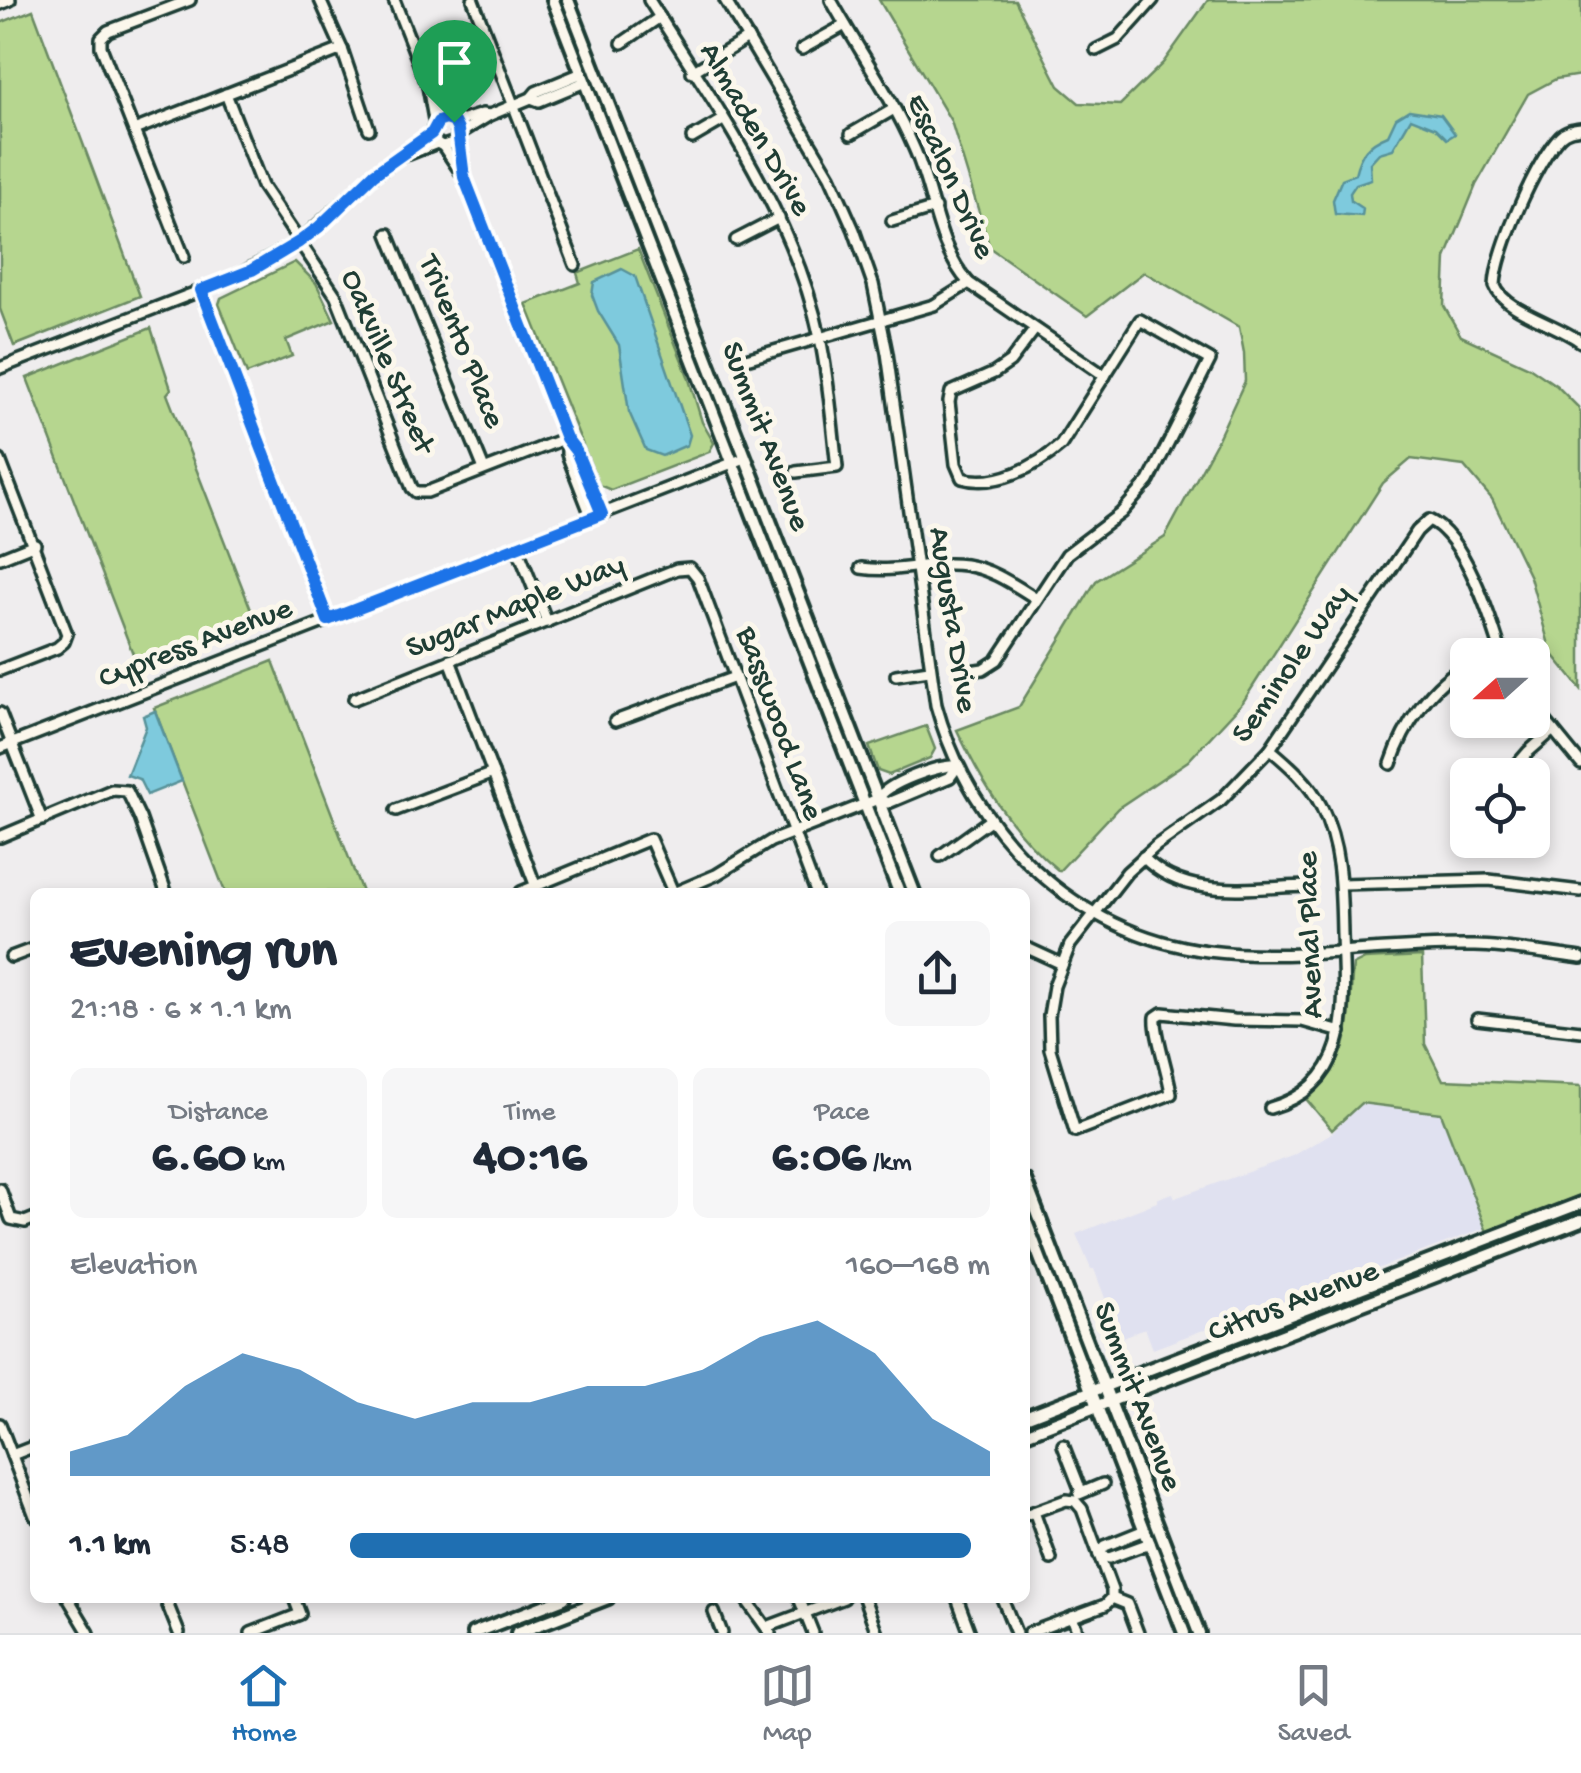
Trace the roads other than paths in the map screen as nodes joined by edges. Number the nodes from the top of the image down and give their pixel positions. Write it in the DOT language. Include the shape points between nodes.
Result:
graph roads {
  1 [pos="10,0"];
  2 [pos="190,0"];
  3 [pos="320,0"];
  4 [pos="394,0"];
  5 [pos="473,0"];
  6 [pos="553,0"];
  7 [pos="568,0"];
  8 [pos="648,0"];
  9 [pos="725,0"];
  10 [pos="830,0"];
  11 [pos="1153,0"];
  12 [pos="0,4"];
  13 [pos="660,18"];
  14 [pos="845,25"];
  15 [pos="748,38"];
  16 [pos="622,43"];
  17 [pos="342,49"];
  18 [pos="802,49"];
  19 [pos="1096,50"];
  20 [pos="692,72"];
  21 [pos="583,78"];
  22 [pos="428,86"];
  23 [pos="226,94"];
  24 [pos="514,106"];
  25 [pos="894,110"];
  26 [pos="490,116"];
  27 [pos="723,120"];
  28 [pos="450,121"];
  29 [pos="369,128"];
  30 [pos="1581,128"];
  31 [pos="433,129"];
  32 [pos="134,130"];
  33 [pos="851,134"];
  34 [pos="458,137"];
  35 [pos="692,138"];
  36 [pos="440,145"];
  37 [pos="402,156"];
  38 [pos="464,177"];
  39 [pos="935,208"];
  40 [pos="779,218"];
  41 [pos="892,221"];
  42 [pos="388,234"];
  43 [pos="736,240"];
  44 [pos="299,242"];
  45 [pos="184,256"];
  46 [pos="576,265"];
  47 [pos="969,283"];
  48 [pos="201,290"];
  49 [pos="882,320"];
  50 [pos="1035,329"];
  51 [pos="820,338"];
  52 [pos="1581,342"];
  53 [pos="746,359"];
  54 [pos="0,368"];
  55 [pos="1105,376"];
  56 [pos="566,438"];
  57 [pos="745,458"];
  58 [pos="0,460"];
  59 [pos="733,463"];
  60 [pos="484,469"];
  61 [pos="796,472"];
  62 [pos="597,516"];
  63 [pos="34,544"];
  64 [pos="517,547"];
  65 [pos="0,558"];
  66 [pos="861,568"];
  67 [pos="916,569"];
  68 [pos="696,572"];
  69 [pos="1037,599"];
  70 [pos="328,620"];
  71 [pos="547,622"];
  72 [pos="1495,638"];
  73 [pos="450,660"];
  74 [pos="0,670"];
  75 [pos="929,670"];
  76 [pos="970,671"];
  77 [pos="896,675"];
  78 [pos="735,677"];
  79 [pos="1450,677"];
  80 [pos="354,699"];
  81 [pos="0,712"];
  82 [pos="614,721"];
  83 [pos="1550,725"];
  84 [pos="1554,730"];
  85 [pos="12,743"];
  86 [pos="0,748"];
  87 [pos="1270,749"];
  88 [pos="1523,758"];
  89 [pos="1391,764"];
  90 [pos="1581,764"];
  91 [pos="958,766"];
  92 [pos="493,773"];
  93 [pos="878,799"];
  94 [pos="865,804"];
  95 [pos="396,810"];
  96 [pos="42,820"];
  97 [pos="990,820"];
  98 [pos="791,833"];
  99 [pos="0,837"];
  100 [pos="940,856"];
  101 [pos="1143,858"];
  102 [pos="1341,884"];
  103 [pos="1308,886"];
  104 [pos="536,887"];
  105 [pos="165,888"];
  106 [pos="673,888"];
  107 [pos="685,888"];
  108 [pos="814,888"];
  109 [pos="896,888"];
  110 [pos="912,888"];
  111 [pos="1581,891"];
  112 [pos="1094,912"];
  113 [pos="1030,949"];
  114 [pos="30,950"];
  115 [pos="1343,951"];
  116 [pos="11,958"];
  117 [pos="1581,958"];
  118 [pos="1062,964"];
  119 [pos="1477,1019"];
  120 [pos="1341,1032"];
  121 [pos="1581,1032"];
  122 [pos="1270,1108"];
  123 [pos="0,1189"];
  124 [pos="1030,1193"];
  125 [pos="1581,1203"];
  126 [pos="30,1220"];
  127 [pos="1581,1220"];
  128 [pos="1030,1231"];
  129 [pos="1105,1386"];
  130 [pos="1092,1391"];
  131 [pos="1110,1400"];
  132 [pos="1098,1406"];
  133 [pos="1030,1415"];
  134 [pos="0,1424"];
  135 [pos="1030,1432"];
  136 [pos="1063,1445"];
  137 [pos="30,1448"];
  138 [pos="12,1454"];
  139 [pos="1103,1484"];
  140 [pos="1078,1496"];
  141 [pos="30,1503"];
  142 [pos="1030,1511"];
  143 [pos="1030,1516"];
  144 [pos="1145,1530"];
  145 [pos="1116,1542"];
  146 [pos="1150,1542"];
  147 [pos="1120,1554"];
  148 [pos="1099,1555"];
  149 [pos="1051,1559"];
  150 [pos="1112,1598"];
  151 [pos="71,1603"];
  152 [pos="167,1603"];
  153 [pos="296,1603"];
  154 [pos="551,1603"];
  155 [pos="595,1603"];
  156 [pos="755,1603"];
  157 [pos="801,1603"];
  158 [pos="830,1603"];
  159 [pos="866,1603"];
  160 [pos="959,1603"];
  161 [pos="1004,1603"];
  162 [pos="714,1612"];
  163 [pos="805,1612"];
  164 [pos="1072,1617"];
  165 [pos="768,1630"];
  166 [pos="89,1633"];
  167 [pos="179,1633"];
  168 [pos="250,1633"];
  169 [pos="473,1633"];
  170 [pos="517,1633"];
  171 [pos="722,1633"];
  172 [pos="813,1633"];
  173 [pos="877,1633"];
  174 [pos="970,1633"];
  175 [pos="1016,1633"];
  176 [pos="1029,1633"];
  177 [pos="1078,1633"];
  178 [pos="1138,1633"];
  179 [pos="1184,1633"];
  180 [pos="1199,1633"];
  1 -- 12 [label="street"];
  2 -- 32 [label="street" via="102,38"];
  3 -- 17 [label="street"];
  4 -- 22 [label="street"];
  5 -- 24 [label="street"];
  6 -- 21 [label="main road, Summit Avenue"];
  7 -- 57 [label="main road, Summit Avenue"];
  8 -- 13 [label="street, Almaden Drive"];
  9 -- 15 [label="street, Augusta Drive"];
  10 -- 14 [label="street, Escalon Drive"];
  11 -- 19 [label="street" via="1118,40"];
  13 -- 16 [label="street"];
  13 -- 20 [label="street, Almaden Drive"];
  14 -- 18 [label="street"];
  14 -- 25 [label="street, Escalon Drive"];
  15 -- 20 [label="street"];
  15 -- 49 [label="street, Augusta Drive" via="837,192"];
  17 -- 23 [label="street"];
  17 -- 29 [label="street"];
  20 -- 27 [label="street, Almaden Drive"];
  21 -- 24 [label="street"];
  21 -- 59 [label="main road, Summit Avenue"];
  22 -- 28 [label="street"];
  22 -- 31 [label="street"];
  23 -- 32 [label="street"];
  23 -- 44 [label="street, Oakville Street" via="262,186"];
  24 -- 26 [label="street"];
  24 -- 46 [label="street"];
  25 -- 33 [label="street"];
  25 -- 39 [label="street, Escalon Drive"];
  26 -- 28 [label="street"];
  26 -- 34 [label="street"];
  27 -- 35 [label="street"];
  27 -- 40 [label="street, Almaden Drive"];
  28 -- 31 [label="street"];
  28 -- 34 [label="street"];
  30 -- 52 [label="street" via="1557,140 1523,200 1496,274 1503,301"];
  31 -- 36 [label="street"];
  31 -- 37 [label="street"];
  32 -- 45 [label="street"];
  34 -- 36 [label="street"];
  34 -- 38 [label="street"];
  36 -- 37 [label="street"];
  36 -- 38 [label="street"];
  37 -- 44 [label="street"];
  38 -- 56 [label="street"];
  39 -- 41 [label="street"];
  39 -- 47 [label="street, Escalon Drive" via="949,254"];
  40 -- 43 [label="street"];
  40 -- 51 [label="street, Almaden Drive"];
  42 -- 60 [label="street, Trivento Place"];
  44 -- 48 [label="street"];
  44 -- 60 [label="street, Oakville Street" via="336,296 416,492"];
  47 -- 49 [label="street" via="934,305"];
  47 -- 50 [label="street, Escalon Drive"];
  48 -- 54 [label="street"];
  48 -- 70 [label="street"];
  49 -- 51 [label="street"];
  49 -- 67 [label="street, Augusta Drive"];
  50 -- 55 [label="street, Escalon Drive"];
  50 -- 55 [label="street" via="1010,362 954,389 949,402 962,478 1005,475 1044,460 1075,428"];
  51 -- 53 [label="street"];
  51 -- 61 [label="street, Almaden Drive" via="837,467"];
  55 -- 69 [label="street" via="1140,320 1210,360 1149,481 1121,513 1067,554"];
  56 -- 60 [label="street"];
  56 -- 62 [label="street"];
  57 -- 59 [label="street, Cypress Avenue"];
  57 -- 93 [label="main road, Summit Avenue"];
  58 -- 63 [label="street"];
  59 -- 62 [label="street, Cypress Avenue"];
  59 -- 94 [label="main road, Summit Avenue"];
  62 -- 64 [label="street, Cypress Avenue"];
  63 -- 65 [label="street"];
  63 -- 74 [label="street" via="66,639"];
  64 -- 70 [label="street, Cypress Avenue"];
  64 -- 71 [label="street"];
  66 -- 67 [label="street"];
  67 -- 69 [label="street" via="977,567"];
  67 -- 75 [label="street, Augusta Drive"];
  68 -- 71 [label="street, Sugar Maple Way" via="678,569"];
  68 -- 78 [label="street, Basswood Lane"];
  69 -- 76 [label="street" via="997,660"];
  70 -- 85 [label="street, Cypress Avenue"];
  71 -- 73 [label="street, Sugar Maple Way"];
  72 -- 87 [label="street, Seminole Way" via="1467,565 1430,520"];
  73 -- 80 [label="street, Sugar Maple Way"];
  73 -- 92 [label="street"];
  75 -- 77 [label="street"];
  75 -- 91 [label="street, Augusta Drive"];
  78 -- 82 [label="street"];
  78 -- 98 [label="street, Basswood Lane"];
  79 -- 89 [label="street" via="1424,703"];
  81 -- 85 [label="street"];
  83 -- 84 [label="street"];
  84 -- 88 [label="street"];
  84 -- 90 [label="street"];
  85 -- 86 [label="street, Cypress Avenue"];
  85 -- 96 [label="street"];
  87 -- 101 [label="street, Seminole Way" via="1221,800"];
  87 -- 102 [label="street, Avenal Place" via="1318,800 1335,842"];
  91 -- 93 [label="street" via="907,780"];
  91 -- 97 [label="street, Augusta Drive"];
  92 -- 95 [label="street"];
  92 -- 104 [label="street"];
  93 -- 94 [label="street"];
  93 -- 110 [label="main road, Summit Avenue"];
  94 -- 98 [label="street"];
  94 -- 109 [label="main road, Summit Avenue"];
  96 -- 99 [label="street"];
  96 -- 105 [label="street" via="112,790 127,791"];
  97 -- 100 [label="street"];
  97 -- 112 [label="street, Augusta Drive" via="1042,877"];
  98 -- 107 [label="street"];
  98 -- 108 [label="street, Basswood Lane"];
  101 -- 103 [label="street" via="1165,877 1199,887"];
  101 -- 112 [label="street, Seminole Way"];
  102 -- 111 [label="street" via="1488,880"];
  102 -- 115 [label="street, Avenal Place"];
  104 -- 106 [label="street" via="650,839"];
  112 -- 115 [label="street, Augusta Drive" via="1150,938 1204,950"];
  112 -- 118 [label="street, Seminole Way"];
  113 -- 118 [label="street"];
  114 -- 116 [label="street"];
  115 -- 117 [label="street, Augusta Drive" via="1475,946"];
  115 -- 120 [label="street, Avenal Place"];
  118 -- 120 [label="street, Seminole Way" via="1049,1016 1050,1049 1075,1130 1171,1094 1155,1026 1156,1017 1170,1011 1302,1021"];
  119 -- 121 [label="street"];
  120 -- 122 [label="street, Avenal Place" via="1313,1084"];
  123 -- 126 [label="street" via="11,1219"];
  124 -- 129 [label="main road, Summit Avenue"];
  125 -- 129 [label="main road, Citrus Avenue"];
  127 -- 131 [label="main road, Citrus Avenue"];
  128 -- 130 [label="main road, Summit Avenue"];
  129 -- 130 [label="main road, Citrus Avenue"];
  129 -- 131 [label="main road, Summit Avenue"];
  130 -- 132 [label="main road, Summit Avenue"];
  130 -- 133 [label="main road, Citrus Avenue"];
  131 -- 132 [label="main road, Citrus Avenue"];
  131 -- 180 [label="main road, Summit Avenue"];
  132 -- 135 [label="main road, Citrus Avenue"];
  132 -- 144 [label="main road, Summit Avenue"];
  134 -- 138 [label="street"];
  136 -- 140 [label="street"];
  137 -- 138 [label="street"];
  138 -- 141 [label="street"];
  139 -- 140 [label="street"];
  140 -- 142 [label="street"];
  140 -- 148 [label="street"];
  143 -- 149 [label="street"];
  144 -- 145 [label="street"];
  144 -- 146 [label="main road, Summit Avenue"];
  145 -- 147 [label="street"];
  145 -- 148 [label="street"];
  146 -- 147 [label="street"];
  146 -- 179 [label="main road, Summit Avenue"];
  147 -- 148 [label="street"];
  148 -- 150 [label="street"];
  150 -- 164 [label="street"];
  150 -- 178 [label="street" via="1126,1604"];
  151 -- 166 [label="street"];
  152 -- 167 [label="street"];
  153 -- 168 [label="street" via="300,1614"];
  154 -- 169 [label="main road"];
  155 -- 170 [label="main road"];
  156 -- 165 [label="street"];
  157 -- 163 [label="street"];
  158 -- 163 [label="street"];
  159 -- 173 [label="street"];
  160 -- 174 [label="street"];
  161 -- 175 [label="street"];
  162 -- 171 [label="street"];
  163 -- 165 [label="street"];
  163 -- 172 [label="street"];
  164 -- 176 [label="street"];
  164 -- 177 [label="street"];
}
